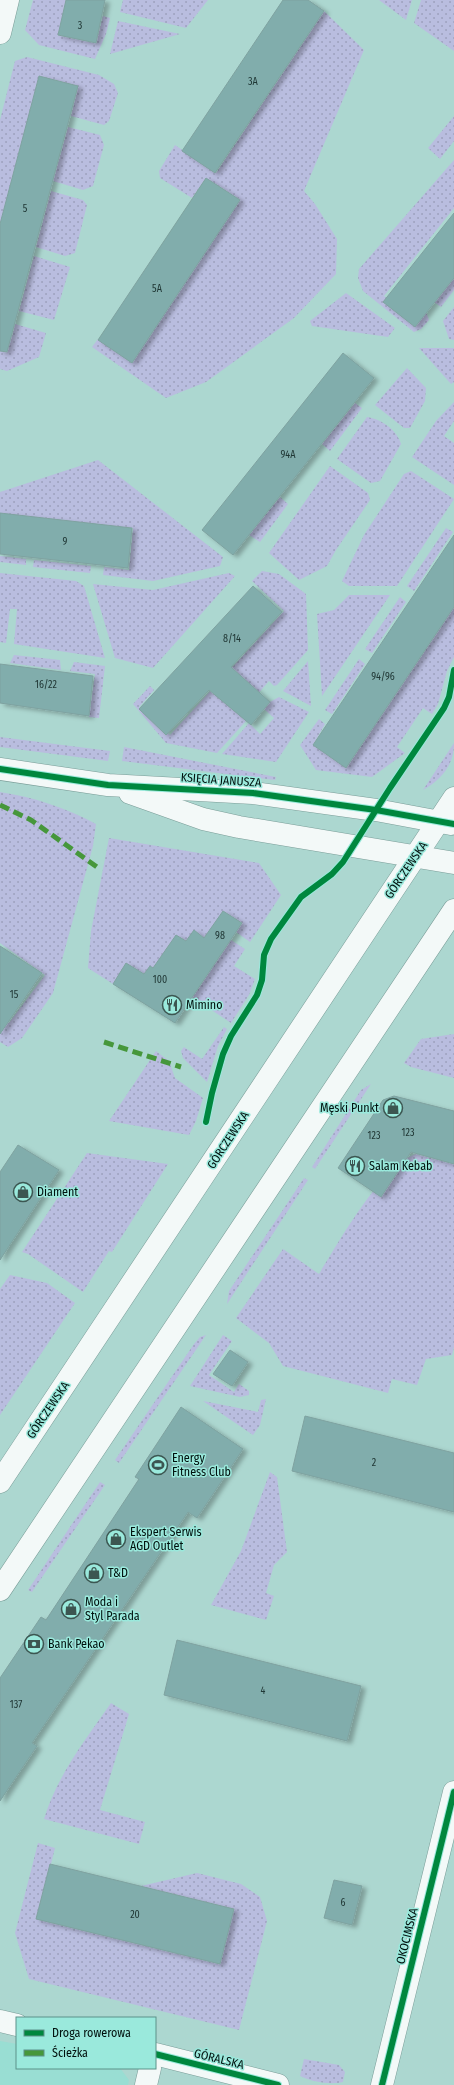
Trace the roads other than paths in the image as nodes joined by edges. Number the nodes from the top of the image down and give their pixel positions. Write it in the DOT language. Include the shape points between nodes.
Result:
graph roads {
  1 [pos="8,0"];
  2 [pos="0,33"];
  3 [pos="0,769"];
  4 [pos="108,785"];
  5 [pos="454,798"];
  6 [pos="446,823"];
  7 [pos="415,857"];
  8 [pos="454,863"];
  9 [pos="454,910"];
  10 [pos="0,1482"];
  11 [pos="0,1590"];
  12 [pos="454,1792"];
  13 [pos="0,2021"];
  14 [pos="16,2025"];
  15 [pos="156,2054"];
  16 [pos="150,2069"];
  17 [pos="146,2085"];
  18 [pos="278,2085"];
  19 [pos="382,2085"];
  1 -- 2 [label="main road"];
  3 -- 4 [label="main road, KSIĘCIA JANUSZA"];
  4 -- 6 [label="main road, KSIĘCIA JANUSZA" via="254,793 376,810"];
  4 -- 7 [label="main road, KSIĘCIA JANUSZA" via="210,820"];
  5 -- 6 [label="main road, GÓRCZEWSKA"];
  6 -- 7 [label="main road, GÓRCZEWSKA"];
  7 -- 8 [label="main road, KSIĘCIA JANUSZA"];
  7 -- 10 [label="main road, GÓRCZEWSKA"];
  9 -- 11 [label="main road"];
  12 -- 19 [label="main road, OKOCIMSKA"];
  13 -- 14 [label="main road"];
  15 -- 18 [label="main road, GÓRALSKA"];
  16 -- 17 [label="main road"];
}
